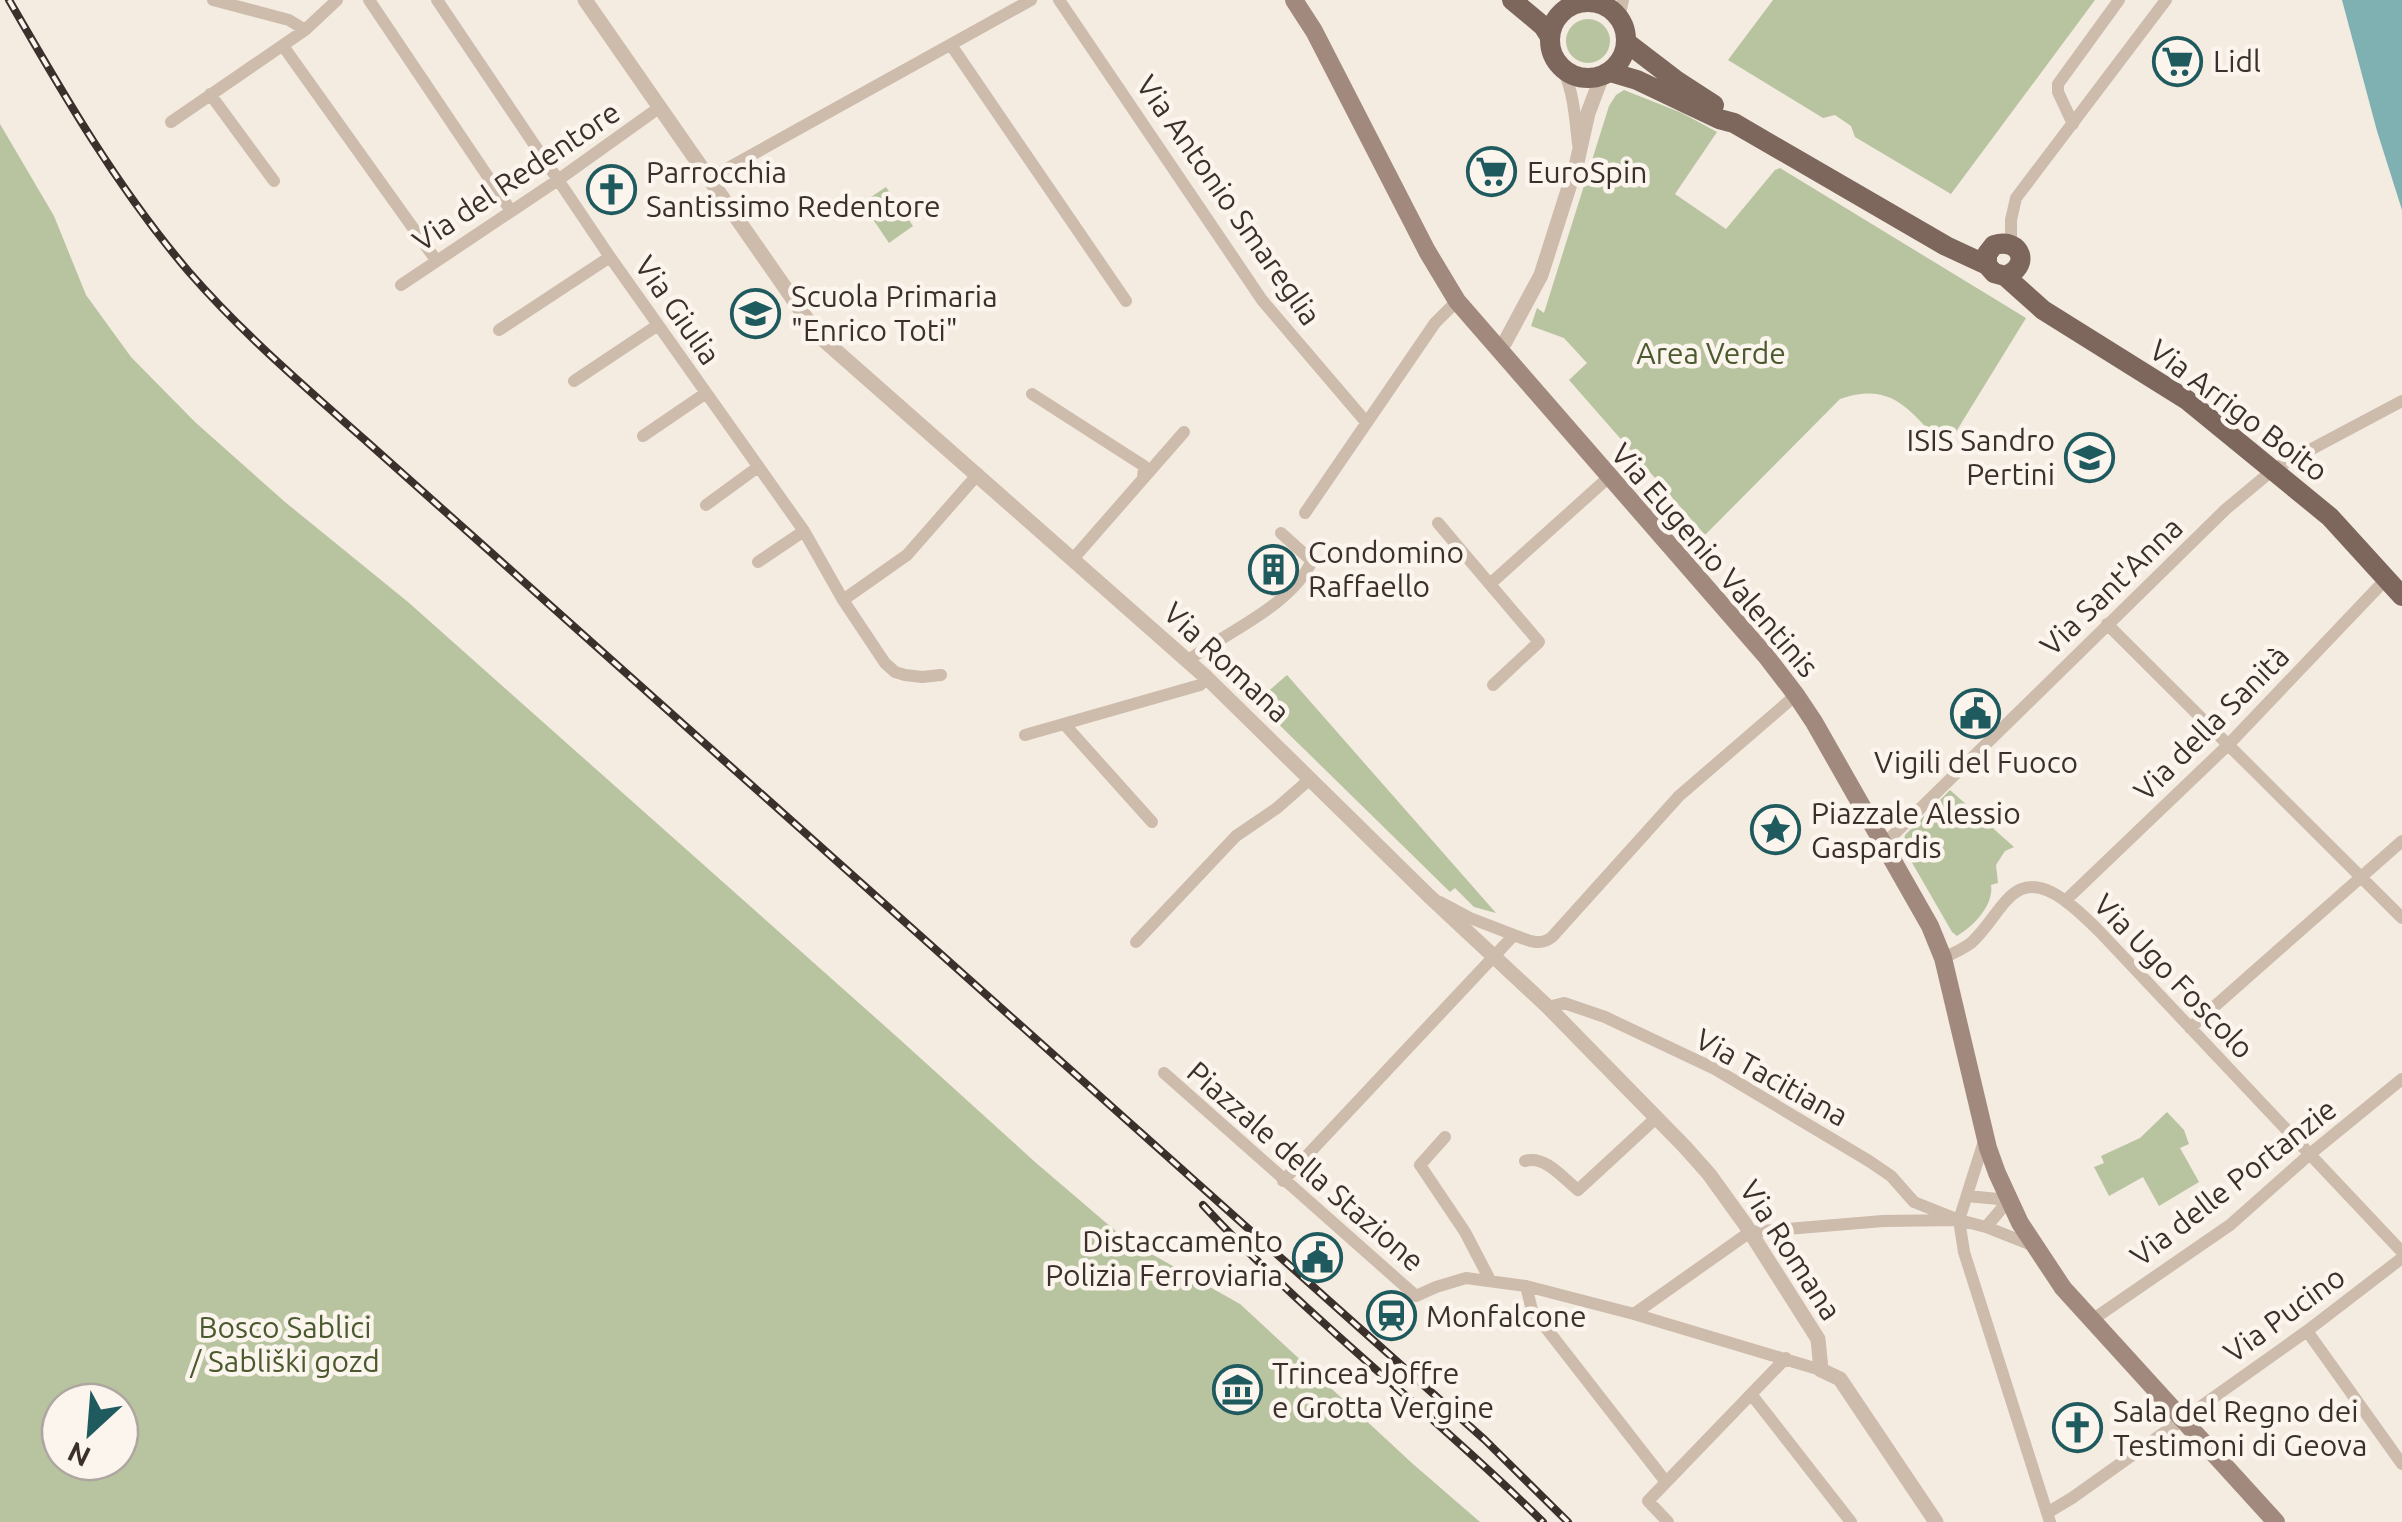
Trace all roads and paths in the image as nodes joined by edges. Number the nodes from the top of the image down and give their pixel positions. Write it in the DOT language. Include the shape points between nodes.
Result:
graph roads {
  1 [pos="213,0"];
  2 [pos="336,0"];
  3 [pos="369,0"];
  4 [pos="437,0"];
  5 [pos="1031,0"];
  6 [pos="1059,0"];
  7 [pos="1294,0"];
  8 [pos="1512,0"];
  9 [pos="2119,0"];
  10 [pos="2166,0"];
  11 [pos="591,2"];
  12 [pos="1576,2"];
  13 [pos="1621,9"];
  14 [pos="305,30"];
  15 [pos="1550,37"];
  16 [pos="1626,42"];
  17 [pos="951,44"];
  18 [pos="284,46"];
  19 [pos="1563,69"];
  20 [pos="1606,74"];
  21 [pos="210,94"];
  22 [pos="660,107"];
  23 [pos="171,122"];
  24 [pos="1734,123"];
  25 [pos="2074,124"];
  26 [pos="1578,150"];
  27 [pos="710,178"];
  28 [pos="558,180"];
  29 [pos="274,181"];
  30 [pos="511,211"];
  31 [pos="610,256"];
  32 [pos="436,260"];
  33 [pos="1999,262"];
  34 [pos="401,285"];
  35 [pos="1126,301"];
  36 [pos="1458,301"];
  37 [pos="658,325"];
  38 [pos="498,330"];
  39 [pos="1498,349"];
  40 [pos="574,381"];
  41 [pos="706,393"];
  42 [pos="1032,394"];
  43 [pos="2402,401"];
  44 [pos="1366,422"];
  45 [pos="1184,432"];
  46 [pos="643,436"];
  47 [pos="758,467"];
  48 [pos="2274,469"];
  49 [pos="978,474"];
  50 [pos="1608,477"];
  51 [pos="1143,479"];
  52 [pos="706,504"];
  53 [pos="1305,513"];
  54 [pos="1438,523"];
  55 [pos="804,531"];
  56 [pos="1281,532"];
  57 [pos="1073,559"];
  58 [pos="758,562"];
  59 [pos="2388,577"];
  60 [pos="1490,584"];
  61 [pos="2402,596"];
  62 [pos="844,600"];
  63 [pos="2107,624"];
  64 [pos="1187,661"];
  65 [pos="942,674"];
  66 [pos="1206,678"];
  67 [pos="1493,686"];
  68 [pos="1796,695"];
  69 [pos="1065,725"];
  70 [pos="1025,735"];
  71 [pos="2228,745"];
  72 [pos="1310,779"];
  73 [pos="1152,822"];
  74 [pos="2402,841"];
  75 [pos="1884,844"];
  76 [pos="2361,878"];
  77 [pos="1429,896"];
  78 [pos="2066,900"];
  79 [pos="2402,918"];
  80 [pos="1514,935"];
  81 [pos="1136,942"];
  82 [pos="1494,956"];
  83 [pos="1943,958"];
  84 [pos="1548,1006"];
  85 [pos="2190,1028"];
  86 [pos="1164,1074"];
  87 [pos="2402,1079"];
  88 [pos="1656,1118"];
  89 [pos="1985,1136"];
  90 [pos="1446,1137"];
  91 [pos="2310,1154"];
  92 [pos="1525,1161"];
  93 [pos="1284,1181"];
  94 [pos="1966,1196"];
  95 [pos="2009,1200"];
  96 [pos="1959,1220"];
  97 [pos="1986,1227"];
  98 [pos="1750,1232"];
  99 [pos="2034,1246"];
  100 [pos="2402,1255"];
  101 [pos="1490,1280"];
  102 [pos="1526,1286"];
  103 [pos="1634,1314"];
  104 [pos="2092,1320"];
  105 [pos="2306,1331"];
  106 [pos="1786,1358"];
  107 [pos="1821,1370"];
  108 [pos="1752,1394"];
  109 [pos="2181,1418"];
  110 [pos="2402,1464"];
  111 [pos="1666,1482"];
  112 [pos="2049,1517"];
  113 [pos="1668,1522"];
  114 [pos="1850,1522"];
  115 [pos="1936,1522"];
  116 [pos="2276,1522"];
  1 -- 14 [label="street"];
  2 -- 14 [label="street"];
  3 -- 30 [label="street"];
  4 -- 28 [label="street, Via Giulia"];
  5 -- 17 [label="street"];
  6 -- 44 [label="street, Via Antonio Smareglia" via="1262,300"];
  7 -- 36 [label="main road, Via Eugenio Valentinis"];
  8 -- 15 [label="main road"];
  9 -- 25 [label="street" via="2058,84"];
  10 -- 25 [label="street"];
  11 -- 22 [label="street, Via Romana"];
  12 -- 13 [label="main road"];
  12 -- 15 [label="main road" via="1558,16"];
  13 -- 16 [label="main road"];
  14 -- 18 [label="street"];
  15 -- 19 [label="main road"];
  16 -- 20 [label="main road" via="1620,62"];
  16 -- 24 [label="main road, Via Arrigo Boito"];
  17 -- 27 [label="street"];
  17 -- 35 [label="street"];
  18 -- 21 [label="street"];
  18 -- 32 [label="street"];
  19 -- 20 [label="main road, Via Arrigo Boito" via="1578,77"];
  19 -- 26 [label="street"];
  20 -- 24 [label="main road, Via Arrigo Boito" via="1637,80"];
  20 -- 26 [label="street"];
  21 -- 23 [label="street"];
  21 -- 29 [label="street"];
  22 -- 27 [label="street, Via Romana"];
  22 -- 28 [label="street, Via del Redentore"];
  24 -- 33 [label="main road, Via Arrigo Boito" via="1946,246"];
  25 -- 33 [label="street" via="2016,198"];
  26 -- 39 [label="street" via="1541,276"];
  27 -- 49 [label="street, Via Romana" via="818,335"];
  28 -- 30 [label="street, Via del Redentore"];
  28 -- 31 [label="street, Via Giulia"];
  30 -- 32 [label="street, Via del Redentore"];
  31 -- 37 [label="street, Via Giulia"];
  31 -- 38 [label="street"];
  32 -- 34 [label="street, Via del Redentore"];
  33 -- 48 [label="main road, Via Arrigo Boito" via="2042,310 2188,400"];
  36 -- 39 [label="main road, Via Eugenio Valentinis"];
  36 -- 44 [label="street"];
  37 -- 40 [label="street"];
  37 -- 41 [label="street, Via Giulia"];
  39 -- 50 [label="main road, Via Eugenio Valentinis"];
  41 -- 46 [label="street"];
  41 -- 47 [label="street, Via Giulia"];
  42 -- 51 [label="street" via="1144,466"];
  43 -- 48 [label="street, Via Sant'Anna"];
  44 -- 53 [label="street"];
  45 -- 51 [label="street"];
  47 -- 52 [label="street"];
  47 -- 55 [label="street, Via Giulia"];
  48 -- 59 [label="main road, Via Arrigo Boito"];
  48 -- 63 [label="street, Via Sant'Anna"];
  49 -- 57 [label="street, Via Romana"];
  49 -- 62 [label="street" via="907,554"];
  50 -- 60 [label="street"];
  50 -- 68 [label="main road, Via Eugenio Valentinis"];
  51 -- 57 [label="street"];
  54 -- 60 [label="street"];
  55 -- 58 [label="street"];
  55 -- 62 [label="street, Via Giulia"];
  56 -- 64 [label="street" via="1312,561 1308,571 1282,599"];
  57 -- 64 [label="street, Via Romana"];
  59 -- 61 [label="main road, Via Arrigo Boito"];
  59 -- 71 [label="street, Via della Sanità"];
  60 -- 67 [label="street" via="1540,642"];
  62 -- 65 [label="street, Via Giulia" via="896,672"];
  63 -- 71 [label="street"];
  63 -- 75 [label="street, Via Sant'Anna"];
  64 -- 66 [label="street, Via Romana"];
  66 -- 69 [label="street"];
  66 -- 72 [label="street, Via Romana"];
  68 -- 75 [label="main road, Via Eugenio Valentinis"];
  68 -- 80 [label="street" via="1679,796 1552,937 1537,943"];
  69 -- 70 [label="street"];
  69 -- 73 [label="street"];
  71 -- 76 [label="street"];
  71 -- 78 [label="street, Via della Sanità"];
  72 -- 77 [label="street, Via Romana"];
  72 -- 81 [label="street" via="1236,836"];
  74 -- 76 [label="street"];
  75 -- 83 [label="main road, Via Eugenio Valentinis"];
  76 -- 79 [label="street"];
  76 -- 85 [label="street"];
  77 -- 80 [label="street"];
  77 -- 82 [label="street, Via Romana"];
  78 -- 83 [label="street, Via Ugo Foscolo" via="2039,888 2012,892 1972,942"];
  78 -- 85 [label="street, Via Ugo Foscolo"];
  80 -- 82 [label="street"];
  82 -- 84 [label="street, Via Romana"];
  82 -- 93 [label="street"];
  83 -- 89 [label="main road, Via Eugenio Valentinis"];
  84 -- 88 [label="street, Via Romana"];
  84 -- 96 [label="street, Via Tacitiana" via="1564,1003 1605,1017 1714,1069 1870,1161 1922,1207"];
  85 -- 91 [label="street, Via Ugo Foscolo"];
  86 -- 93 [label="street, Piazzale della Stazione"];
  87 -- 91 [label="street, Via delle Portanzie"];
  88 -- 92 [label="street" via="1578,1190 1543,1161"];
  88 -- 98 [label="street, Via Romana" via="1709,1174"];
  89 -- 94 [label="street"];
  89 -- 95 [label="main road, Via Eugenio Valentinis"];
  90 -- 101 [label="street" via="1420,1165"];
  91 -- 100 [label="street, Via Ugo Foscolo"];
  91 -- 104 [label="street, Via delle Portanzie" via="2230,1225"];
  93 -- 101 [label="street, Piazzale della Stazione" via="1416,1296 1466,1278"];
  94 -- 95 [label="street"];
  94 -- 96 [label="street"];
  95 -- 97 [label="street"];
  95 -- 99 [label="main road, Via Eugenio Valentinis"];
  96 -- 97 [label="street"];
  96 -- 98 [label="street"];
  96 -- 112 [label="street" via="1966,1262"];
  97 -- 99 [label="street"];
  98 -- 103 [label="street"];
  98 -- 107 [label="street, Via Romana" via="1818,1339"];
  99 -- 104 [label="main road, Via Eugenio Valentinis"];
  100 -- 105 [label="street, Via Pucino"];
  101 -- 102 [label="street"];
  102 -- 103 [label="street"];
  102 -- 111 [label="street" via="1532,1310"];
  103 -- 106 [label="street"];
  104 -- 109 [label="main road, Via Eugenio Valentinis"];
  105 -- 109 [label="street, Via Pucino"];
  105 -- 110 [label="street"];
  106 -- 107 [label="street"];
  106 -- 108 [label="street"];
  107 -- 115 [label="street" via="1840,1378"];
  108 -- 111 [label="street"];
  108 -- 114 [label="street"];
  109 -- 112 [label="street, Via Pucino"];
  109 -- 116 [label="main road, Via Eugenio Valentinis"];
  111 -- 113 [label="street" via="1648,1501"];
}
